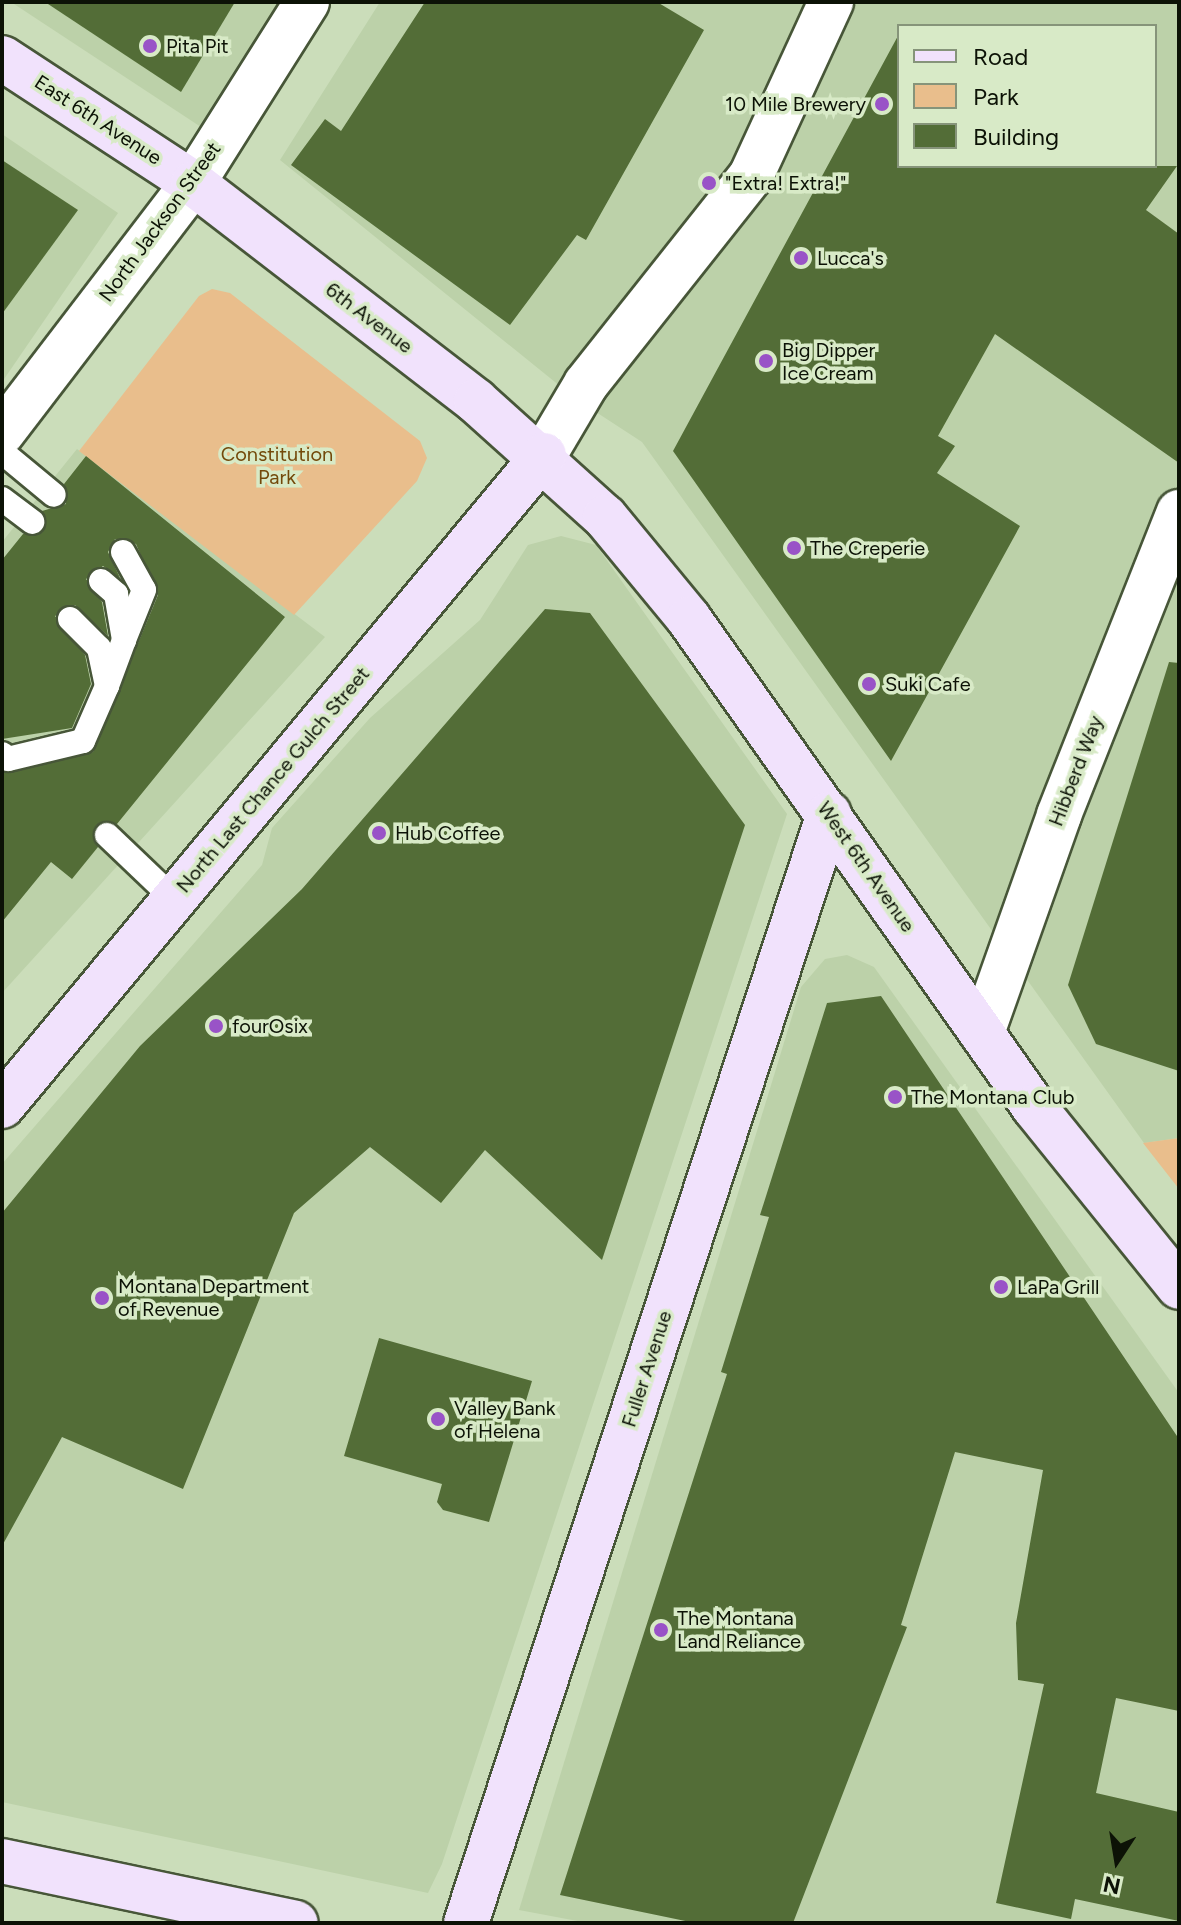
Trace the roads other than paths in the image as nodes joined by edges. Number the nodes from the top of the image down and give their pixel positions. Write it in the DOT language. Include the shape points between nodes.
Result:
graph roads {
  1 [pos="307,2"];
  2 [pos="831,2"];
  3 [pos="2,58"];
  4 [pos="193,183"];
  5 [pos="2,433"];
  6 [pos="2,452"];
  7 [pos="544,455"];
  8 [pos="54,495"];
  9 [pos="2,499"];
  10 [pos="1179,512"];
  11 [pos="32,522"];
  12 [pos="123,552"];
  13 [pos="101,581"];
  14 [pos="70,619"];
  15 [pos="124,640"];
  16 [pos="107,686"];
  17 [pos="2,754"];
  18 [pos="829,814"];
  19 [pos="107,835"];
  20 [pos="174,899"];
  21 [pos="982,1033"];
  22 [pos="2,1106"];
  23 [pos="1179,1287"];
  24 [pos="2,1861"];
  25 [pos="296,1923"];
  26 [pos="466,1923"];
  1 -- 4 [label="street, North Jackson Street"];
  2 -- 7 [label="street" via="751,176 586,384"];
  3 -- 4 [label="street, East 6th Avenue"];
  4 -- 5 [label="street, North Jackson Street"];
  4 -- 7 [label="street, 6th Avenue"];
  6 -- 8 [label="lane"];
  7 -- 18 [label="street, West 6th Avenue" via="689,619"];
  7 -- 20 [label="street, North Last Chance Gulch Street"];
  9 -- 11 [label="lane"];
  10 -- 21 [label="street, Hibberd Way" via="1059,815"];
  12 -- 15 [label="lane" via="144,590"];
  13 -- 15 [label="lane" via="116,594"];
  14 -- 16 [label="lane" via="99,648"];
  15 -- 16 [label="lane"];
  16 -- 17 [label="lane" via="83,741 8,759"];
  18 -- 21 [label="street, West 6th Avenue"];
  18 -- 26 [label="street, Fuller Avenue"];
  19 -- 20 [label="lane"];
  20 -- 22 [label="street, North Last Chance Gulch Street"];
  21 -- 23 [label="street, West 6th Avenue"];
  24 -- 25 [label="street"];
}
